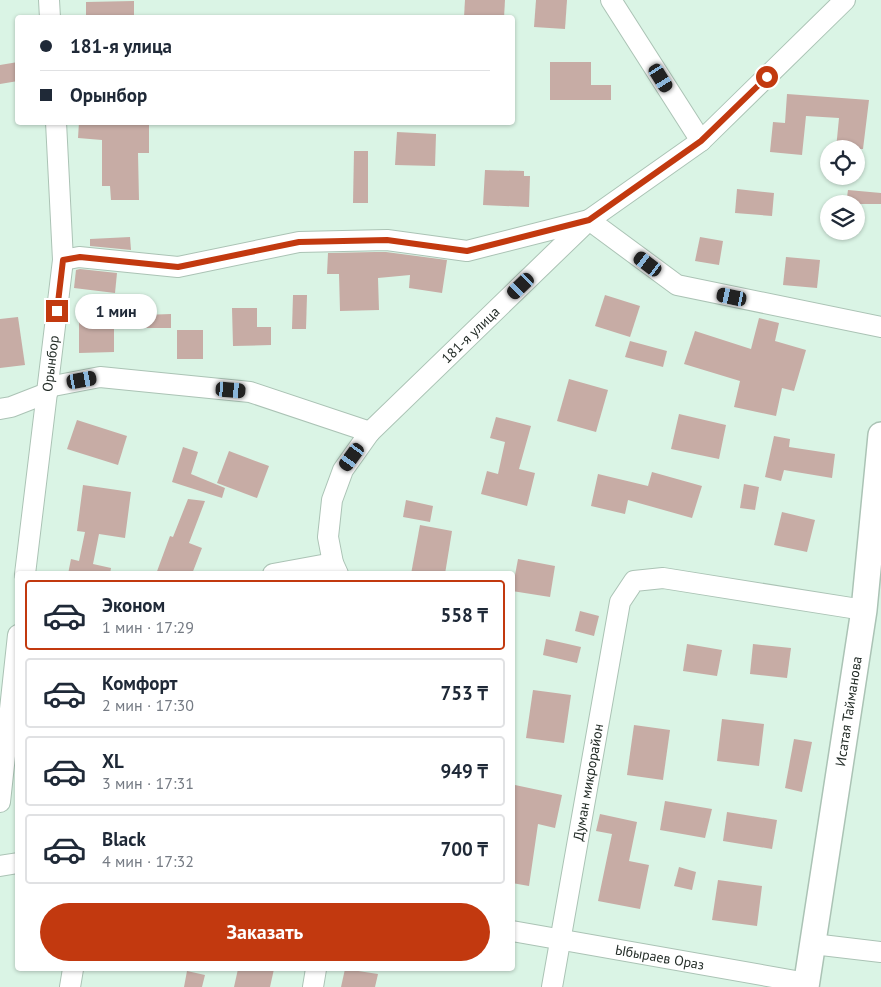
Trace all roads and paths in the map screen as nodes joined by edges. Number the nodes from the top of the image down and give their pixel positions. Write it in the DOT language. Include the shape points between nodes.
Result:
graph roads {
  1 [pos="49,0"];
  2 [pos="610,0"];
  3 [pos="845,0"];
  4 [pos="50,15"];
  5 [pos="56,125"];
  6 [pos="701,141"];
  7 [pos="589,220"];
  8 [pos="63,260"];
  9 [pos="881,327"];
  10 [pos="47,390"];
  11 [pos="0,409"];
  12 [pos="370,432"];
  13 [pos="881,435"];
  14 [pos="336,568"];
  15 [pos="25,571"];
  16 [pos="304,571"];
  17 [pos="864,610"];
  18 [pos="15,648"];
  19 [pos="5,691"];
  20 [pos="0,802"];
  21 [pos="15,864"];
  22 [pos="0,866"];
  23 [pos="515,932"];
  24 [pos="560,939"];
  25 [pos="812,944"];
  26 [pos="881,952"];
  27 [pos="73,971"];
  28 [pos="316,971"];
  29 [pos="806,985"];
  30 [pos="70,987"];
  31 [pos="313,987"];
  32 [pos="552,987"];
  1 -- 4 [label="street"];
  2 -- 6 [label="street"];
  3 -- 6 [label="street, 181-я улица"];
  5 -- 8 [label="street, Орынбор"];
  6 -- 7 [label="street, 181-я улица"];
  7 -- 8 [label="street" via="467,251 387,240 299,242 178,267 80,257"];
  7 -- 9 [label="street" via="677,285"];
  7 -- 12 [label="street, 181-я улица"];
  8 -- 10 [label="street, Орынбор"];
  10 -- 11 [label="street" via="12,408"];
  10 -- 12 [label="street" via="100,377 250,392"];
  10 -- 15 [label="street, Орынбор"];
  12 -- 14 [label="street, 181-я улица" via="343,470 332,500 328,537"];
  13 -- 17 [label="street, Исатая Тайманова"];
  14 -- 16 [label="street"];
  17 -- 24 [label="street, Думан микрорайон" via="664,578 634,581 620,602"];
  17 -- 25 [label="street, Исатая Тайманова"];
  18 -- 19 [label="street"];
  19 -- 20 [label="street"];
  21 -- 22 [label="street"];
  23 -- 24 [label="street, Ыбыраев Ораз"];
  24 -- 29 [label="street, Ыбыраев Ораз"];
  24 -- 32 [label="street, Думан микрорайон"];
  25 -- 26 [label="street"];
  25 -- 29 [label="street, Исатая Тайманова"];
  27 -- 30 [label="street"];
  28 -- 31 [label="street"];
}
